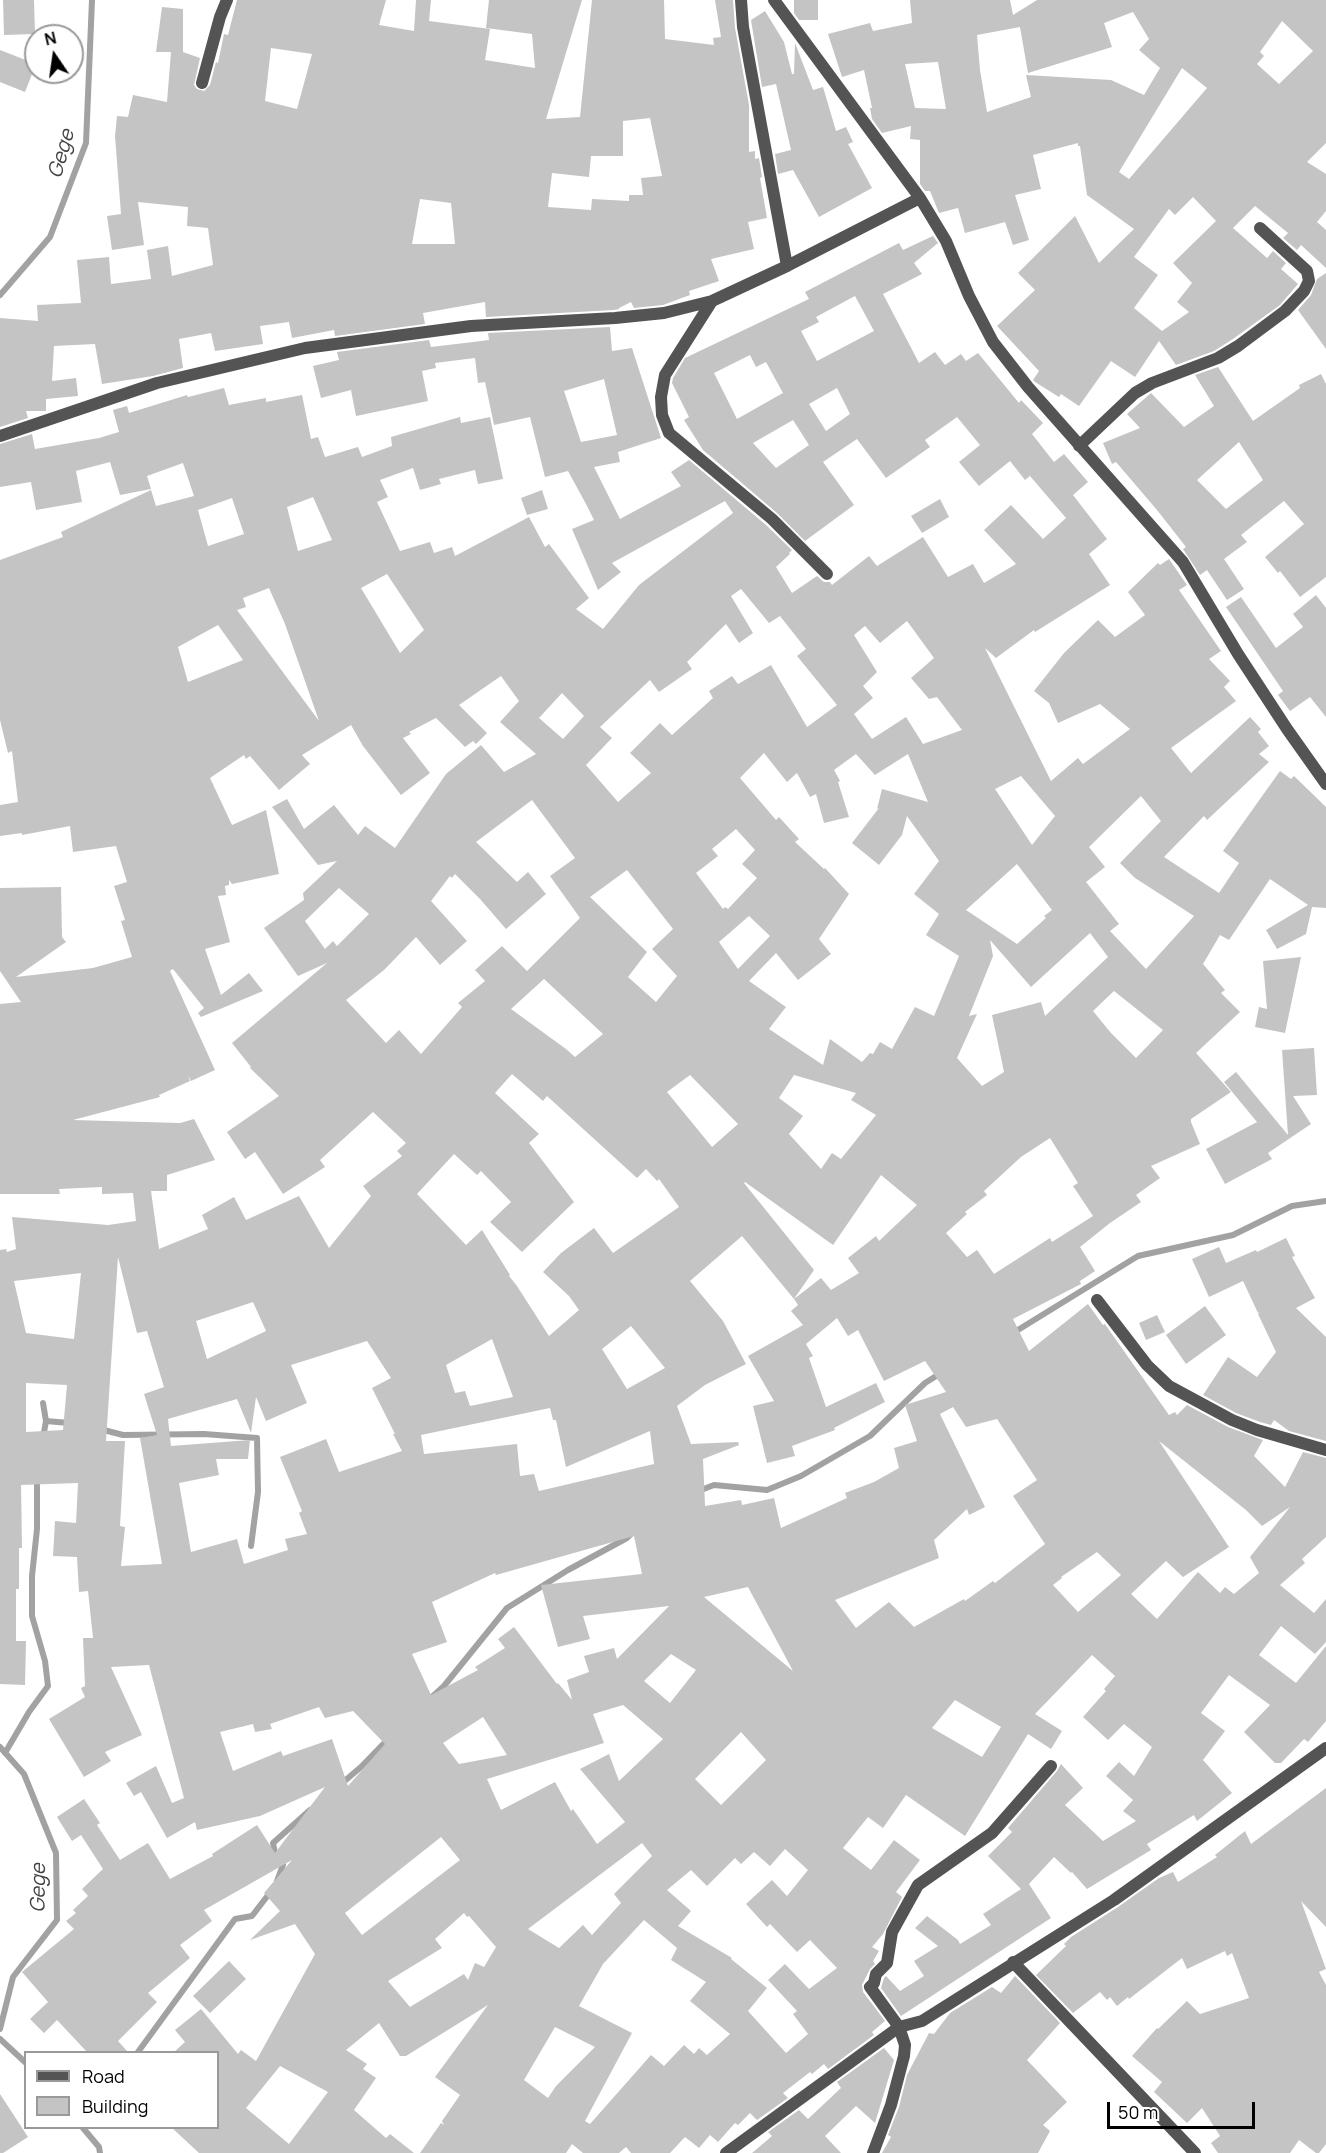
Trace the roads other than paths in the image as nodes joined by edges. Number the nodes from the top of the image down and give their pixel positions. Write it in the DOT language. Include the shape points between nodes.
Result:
graph roads {
  1 [pos="227,0"];
  2 [pos="741,0"];
  3 [pos="774,0"];
  4 [pos="202,83"];
  5 [pos="920,198"];
  6 [pos="1260,228"];
  7 [pos="787,266"];
  8 [pos="712,301"];
  9 [pos="0,436"];
  10 [pos="1079,446"];
  11 [pos="828,574"];
  12 [pos="1326,784"];
  13 [pos="1097,1300"];
  14 [pos="1326,1450"];
  15 [pos="1326,1748"];
  16 [pos="1051,1766"];
  17 [pos="1013,1962"];
  18 [pos="899,2026"];
  19 [pos="726,2153"];
  20 [pos="873,2153"];
  21 [pos="1195,2153"];
  1 -- 4 [label="street"];
  2 -- 7 [label="street"];
  3 -- 5 [label="street"];
  5 -- 7 [label="street"];
  5 -- 10 [label="street" via="946,241 993,342"];
  6 -- 10 [label="street" via="1306,271 1309,281 1304,291 1285,311 1238,346 1136,393"];
  7 -- 8 [label="street"];
  8 -- 9 [label="street" via="664,313 471,326 305,348 157,383"];
  8 -- 11 [label="street" via="665,375 662,415 669,433 771,519"];
  10 -- 12 [label="street" via="1182,562 1238,654"];
  13 -- 14 [label="street" via="1147,1365 1169,1386 1232,1420"];
  15 -- 17 [label="street" via="1114,1900"];
  16 -- 18 [label="street" via="992,1833 918,1885 908,1902 892,1932 887,1963 870,1988"];
  17 -- 18 [label="street" via="922,2021"];
  17 -- 21 [label="street"];
  18 -- 19 [label="street"];
  18 -- 20 [label="street" via="904,2056"];
}
